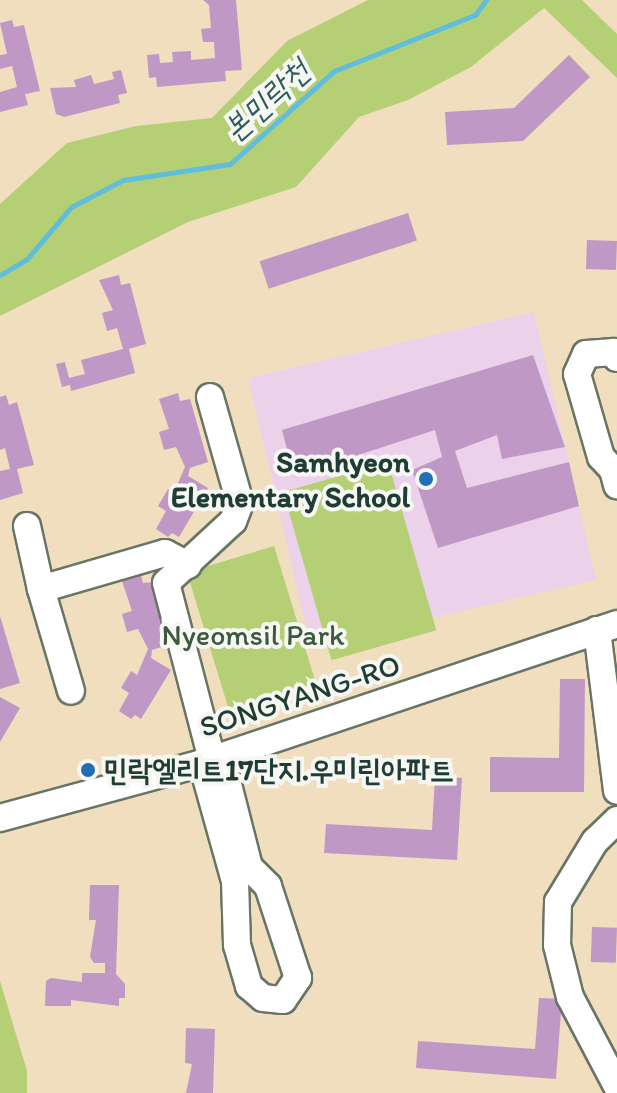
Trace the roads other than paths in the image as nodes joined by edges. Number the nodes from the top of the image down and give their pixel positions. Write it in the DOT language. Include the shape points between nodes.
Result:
graph roads {
  1 [pos="617,358"];
  2 [pos="210,397"];
  3 [pos="617,485"];
  4 [pos="27,526"];
  5 [pos="188,565"];
  6 [pos="41,589"];
  7 [pos="607,627"];
  8 [pos="71,691"];
  9 [pos="212,759"];
  10 [pos="617,791"];
  11 [pos="0,818"];
  12 [pos="617,820"];
  13 [pos="617,1086"];
  1 -- 3 [label="street" via="614,352 586,354 577,374 601,457"];
  2 -- 5 [label="street" via="240,503 233,521"];
  4 -- 6 [label="street"];
  5 -- 6 [label="street" via="165,553"];
  5 -- 9 [label="street" via="166,583"];
  6 -- 8 [label="street"];
  7 -- 9 [label="street, SONGYANG-RO"];
  7 -- 10 [label="street"];
  9 -- 9 [label="street" via="235,881 237,945 249,986 263,998 283,1000 298,978 268,886 249,867"];
  9 -- 11 [label="street, SONGYANG-RO"];
  12 -- 13 [label="street" via="595,841 558,902 557,945 570,997"];
}
